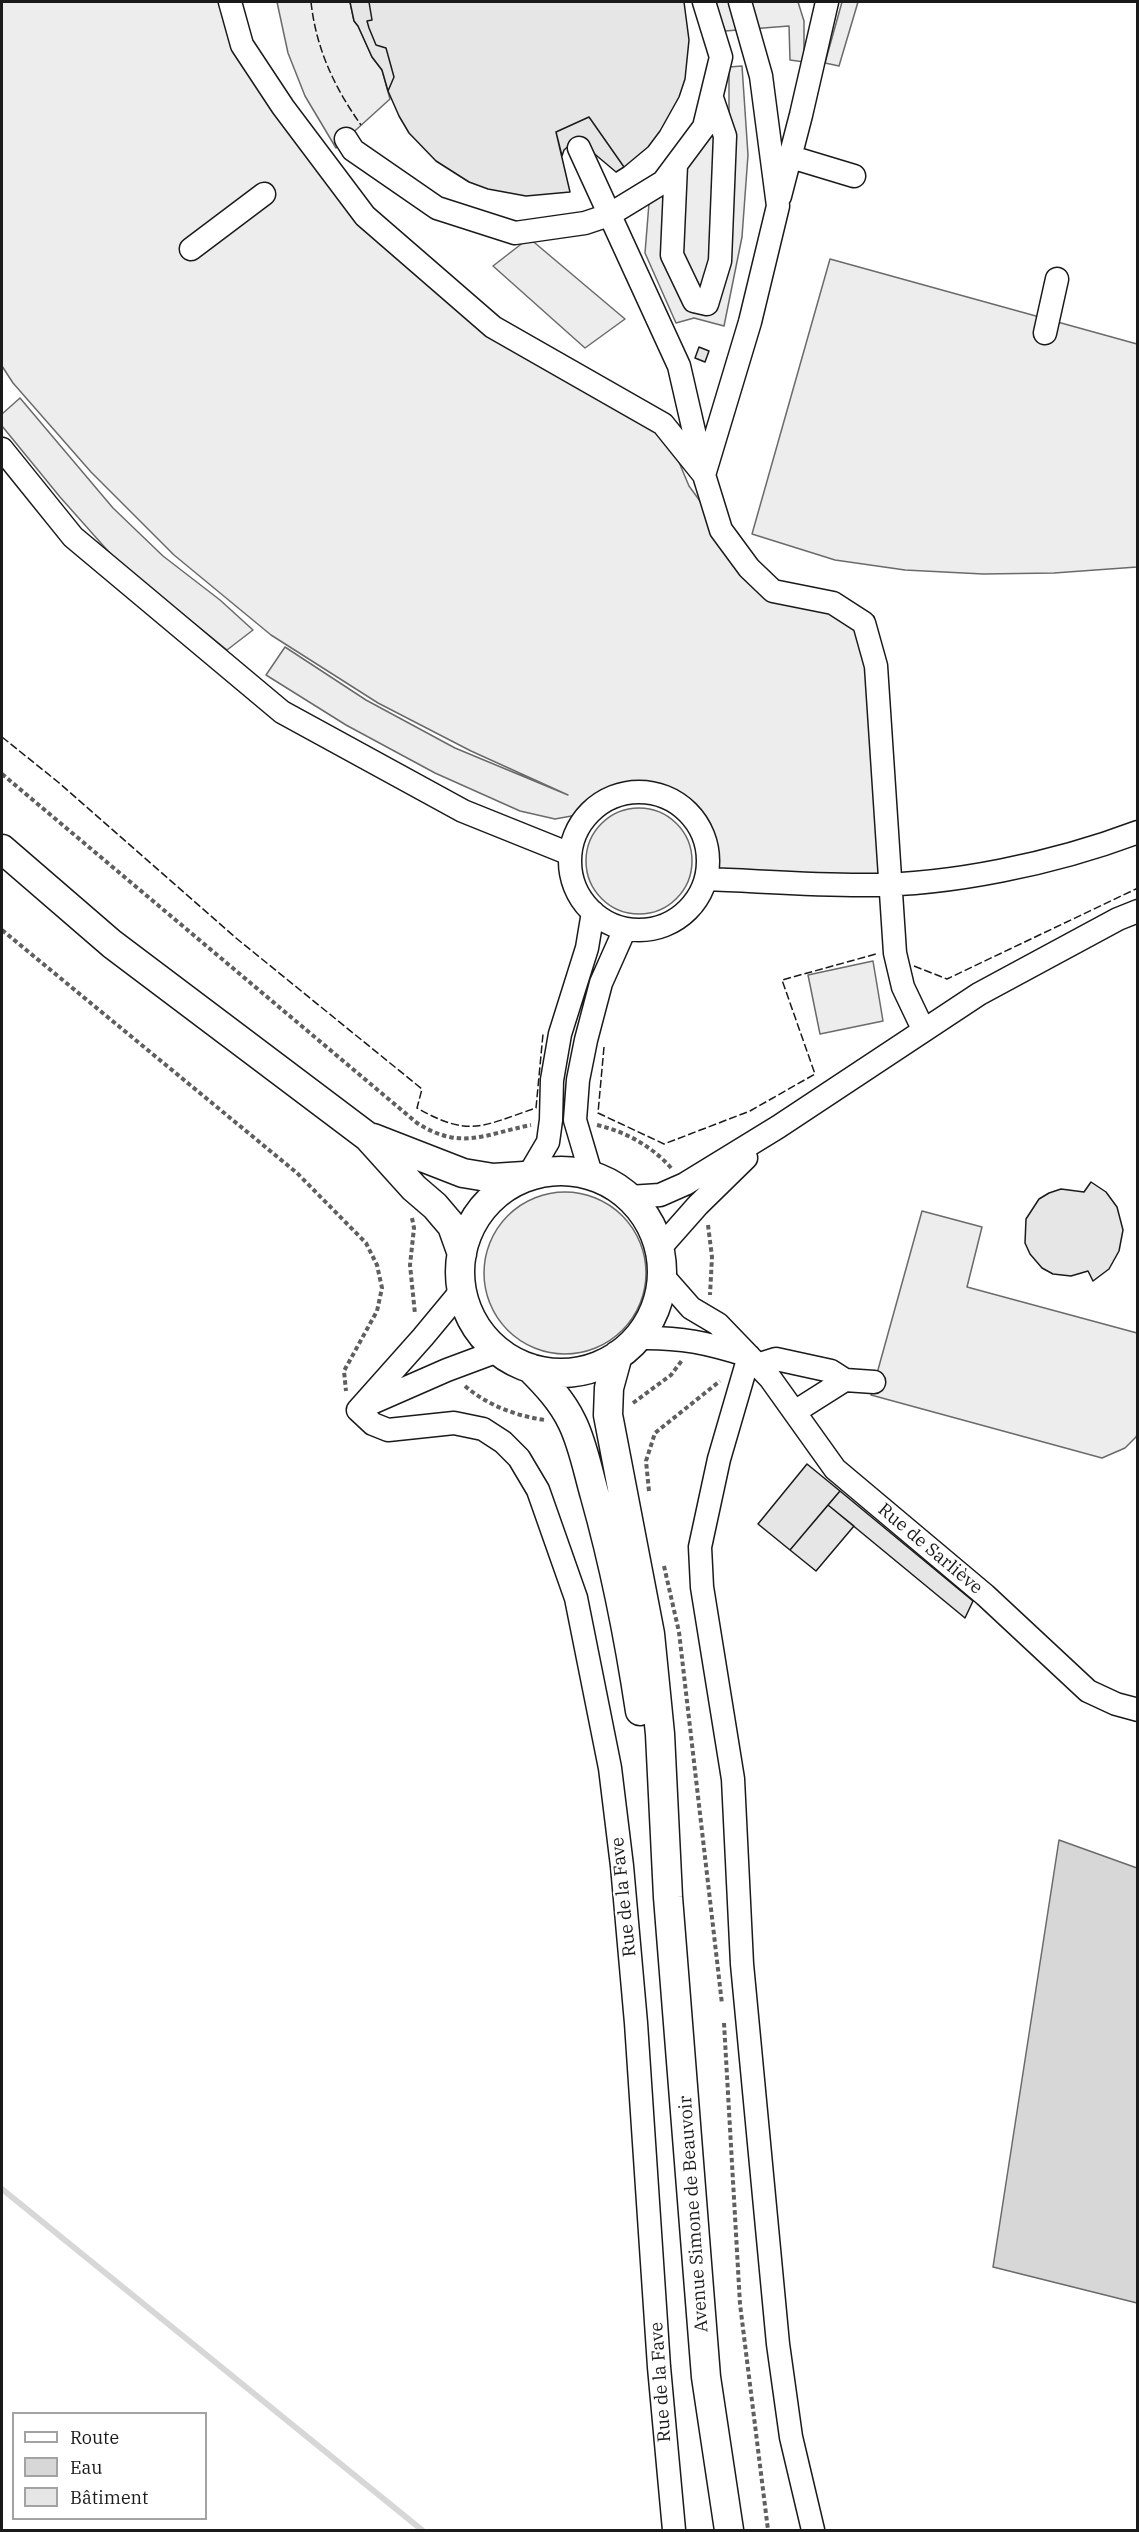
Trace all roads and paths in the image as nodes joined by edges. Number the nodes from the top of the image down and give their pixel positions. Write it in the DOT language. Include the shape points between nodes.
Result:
graph roads {
  1 [pos="230,2"];
  2 [pos="704,2"];
  3 [pos="740,2"];
  4 [pos="827,2"];
  5 [pos="712,98"];
  6 [pos="345,139"];
  7 [pos="579,148"];
  8 [pos="791,157"];
  9 [pos="676,165"];
  10 [pos="854,176"];
  11 [pos="264,194"];
  12 [pos="778,206"];
  13 [pos="609,215"];
  14 [pos="191,249"];
  15 [pos="1057,279"];
  16 [pos="1045,333"];
  17 [pos="2,449"];
  18 [pos="704,475"];
  19 [pos="2,774"];
  20 [pos="1137,832"];
  21 [pos="2,849"];
  22 [pos="570,855"];
  23 [pos="707,879"];
  24 [pos="892,884"];
  25 [pos="1137,910"];
  26 [pos="593,912"];
  27 [pos="625,929"];
  28 [pos="2,930"];
  29 [pos="923,1029"];
  30 [pos="551,1120"];
  31 [pos="575,1120"];
  32 [pos="778,1128"];
  33 [pos="368,1137"];
  34 [pos="591,1174"];
  35 [pos="528,1176"];
  36 [pos="678,1176"];
  37 [pos="623,1192"];
  38 [pos="698,1205"];
  39 [pos="408,1211"];
  40 [pos="462,1254"];
  41 [pos="661,1261"];
  42 [pos="462,1290"];
  43 [pos="705,1316"];
  44 [pos="423,1337"];
  45 [pos="697,1341"];
  46 [pos="498,1351"];
  47 [pos="621,1352"];
  48 [pos="753,1361"];
  49 [pos="530,1368"];
  50 [pos="447,1370"];
  51 [pos="845,1380"];
  52 [pos="874,1382"];
  53 [pos="358,1410"];
  54 [pos="796,1412"];
  55 [pos="608,1415"];
  56 [pos="573,1422"];
  57 [pos="650,1502"];
  58 [pos="661,1555"];
  59 [pos="657,1704"];
  60 [pos="1137,1710"];
  61 [pos="668,1897"];
  62 [pos="723,2005"];
  63 [pos="724,2017"];
  64 [pos="674,2530"];
  65 [pos="729,2530"];
  66 [pos="768,2530"];
  67 [pos="813,2530"];
  1 -- 18 [label="street" via="242,45 365,216 493,327 663,424"];
  2 -- 5 [label="street" via="721,57"];
  3 -- 12 [label="street" via="761,76"];
  4 -- 8 [label="street"];
  5 -- 9 [label="street" via="704,127"];
  5 -- 9 [label="street" via="725,136 720,261 706,304 694,301 672,255"];
  6 -- 13 [label="street" via="353,150 437,208 515,233 585,224"];
  7 -- 13 [label="street"];
  8 -- 10 [label="street"];
  8 -- 12 [label="street"];
  9 -- 13 [label="street" via="663,182"];
  11 -- 14 [label="street"];
  12 -- 18 [label="street" via="750,322"];
  13 -- 18 [label="street" via="679,366"];
  15 -- 16 [label="street"];
  17 -- 22 [label="street" via="73,537 282,712 463,811"];
  18 -- 24 [label="street" via="721,531 749,568 773,591 833,603 864,623 876,666"];
  19 -- 30 [label="path" via="436,1135 456,1140"];
  20 -- 24 [label="street" via="1073,854 1017,866"];
  21 -- 33 [label="main road" via="112,944"];
  22 -- 23 [label="street" via="576,832 588,813 606,799 628,792 652,792 673,800 691,814 704,833 709,856"];
  22 -- 26 [label="street" via="571,876 579,896"];
  23 -- 24 [label="street"];
  23 -- 27 [label="street" via="698,898 667,925"];
  24 -- 29 [label="street" via="895,953 903,987"];
  25 -- 29 [label="street" via="1015,973"];
  26 -- 27 [label="street"];
  26 -- 30 [label="street" via="587,948 560,1034 552,1080"];
  27 -- 31 [label="street" via="601,983 586,1040"];
  28 -- 53 [label="path" via="297,1173 366,1243 382,1288 377,1311 344,1371 348,1396"];
  29 -- 32 [label="street"];
  30 -- 35 [label="street" via="548,1142"];
  31 -- 34 [label="street"];
  31 -- 36 [label="path" via="625,1134 651,1149"];
  32 -- 36 [label="street" via="762,1124"];
  32 -- 37 [label="street" via="660,1195"];
  32 -- 38 [label="street"];
  33 -- 35 [label="main road" via="463,1173 493,1178"];
  33 -- 40 [label="main road" via="453,1226"];
  34 -- 35 [label="main road" via="559,1170"];
  34 -- 37 [label="main road"];
  35 -- 40 [label="main road" via="504,1188 484,1206 470,1228"];
  36 -- 37 [label="street"];
  37 -- 41 [label="main road" via="647,1218"];
  38 -- 41 [label="street"];
  38 -- 43 [label="path" via="707,1221 712,1257"];
  39 -- 44 [label="path" via="414,1228 410,1265 414,1311"];
  40 -- 42 [label="main road"];
  41 -- 43 [label="street, Rue de Sarliève" via="691,1308"];
  41 -- 47 [label="main road" via="656,1308"];
  42 -- 44 [label="street"];
  42 -- 46 [label="main road" via="469,1313"];
  43 -- 48 [label="street, Rue de Sarliève" via="732,1336"];
  44 -- 53 [label="street"];
  45 -- 47 [label="street" via="671,1337"];
  45 -- 48 [label="street"];
  45 -- 55 [label="path" via="671,1375 637,1401"];
  46 -- 49 [label="main road"];
  46 -- 50 [label="street"];
  47 -- 49 [label="main road" via="582,1371"];
  47 -- 55 [label="main road" via="609,1388"];
  47 -- 59 [label="main road" via="599,1398 597,1418 648,1690"];
  48 -- 51 [label="street" via="797,1362 831,1371"];
  48 -- 54 [label="street, Rue de Sarliève"];
  48 -- 57 [label="path" via="655,1433 646,1461"];
  48 -- 67 [label="street" via="719,1459 700,1547 702,1587 733,1779 742,1964 778,2344 791,2437"];
  49 -- 56 [label="main road" via="553,1391"];
  50 -- 53 [label="street"];
  50 -- 56 [label="path" via="481,1399 528,1418"];
  51 -- 52 [label="street"];
  51 -- 54 [label="street"];
  53 -- 64 [label="street, Rue de la Fave" via="372,1424 388,1430 454,1423 483,1429 503,1442 519,1458 538,1490 576,1599 610,1768 622,1866"];
  54 -- 60 [label="street, Rue de Sarliève" via="835,1469 985,1595 1088,1691"];
  55 -- 59 [label="main road" via="650,1634"];
  56 -- 61 [label="main road" via="614,1564 628,1630"];
  58 -- 62 [label="path" via="679,1632"];
  59 -- 61 [label="main road"];
  61 -- 65 [label="main road, Avenue Simone de Beauvoir" via="706,2377"];
  63 -- 66 [label="path" via="740,2304"];
}
